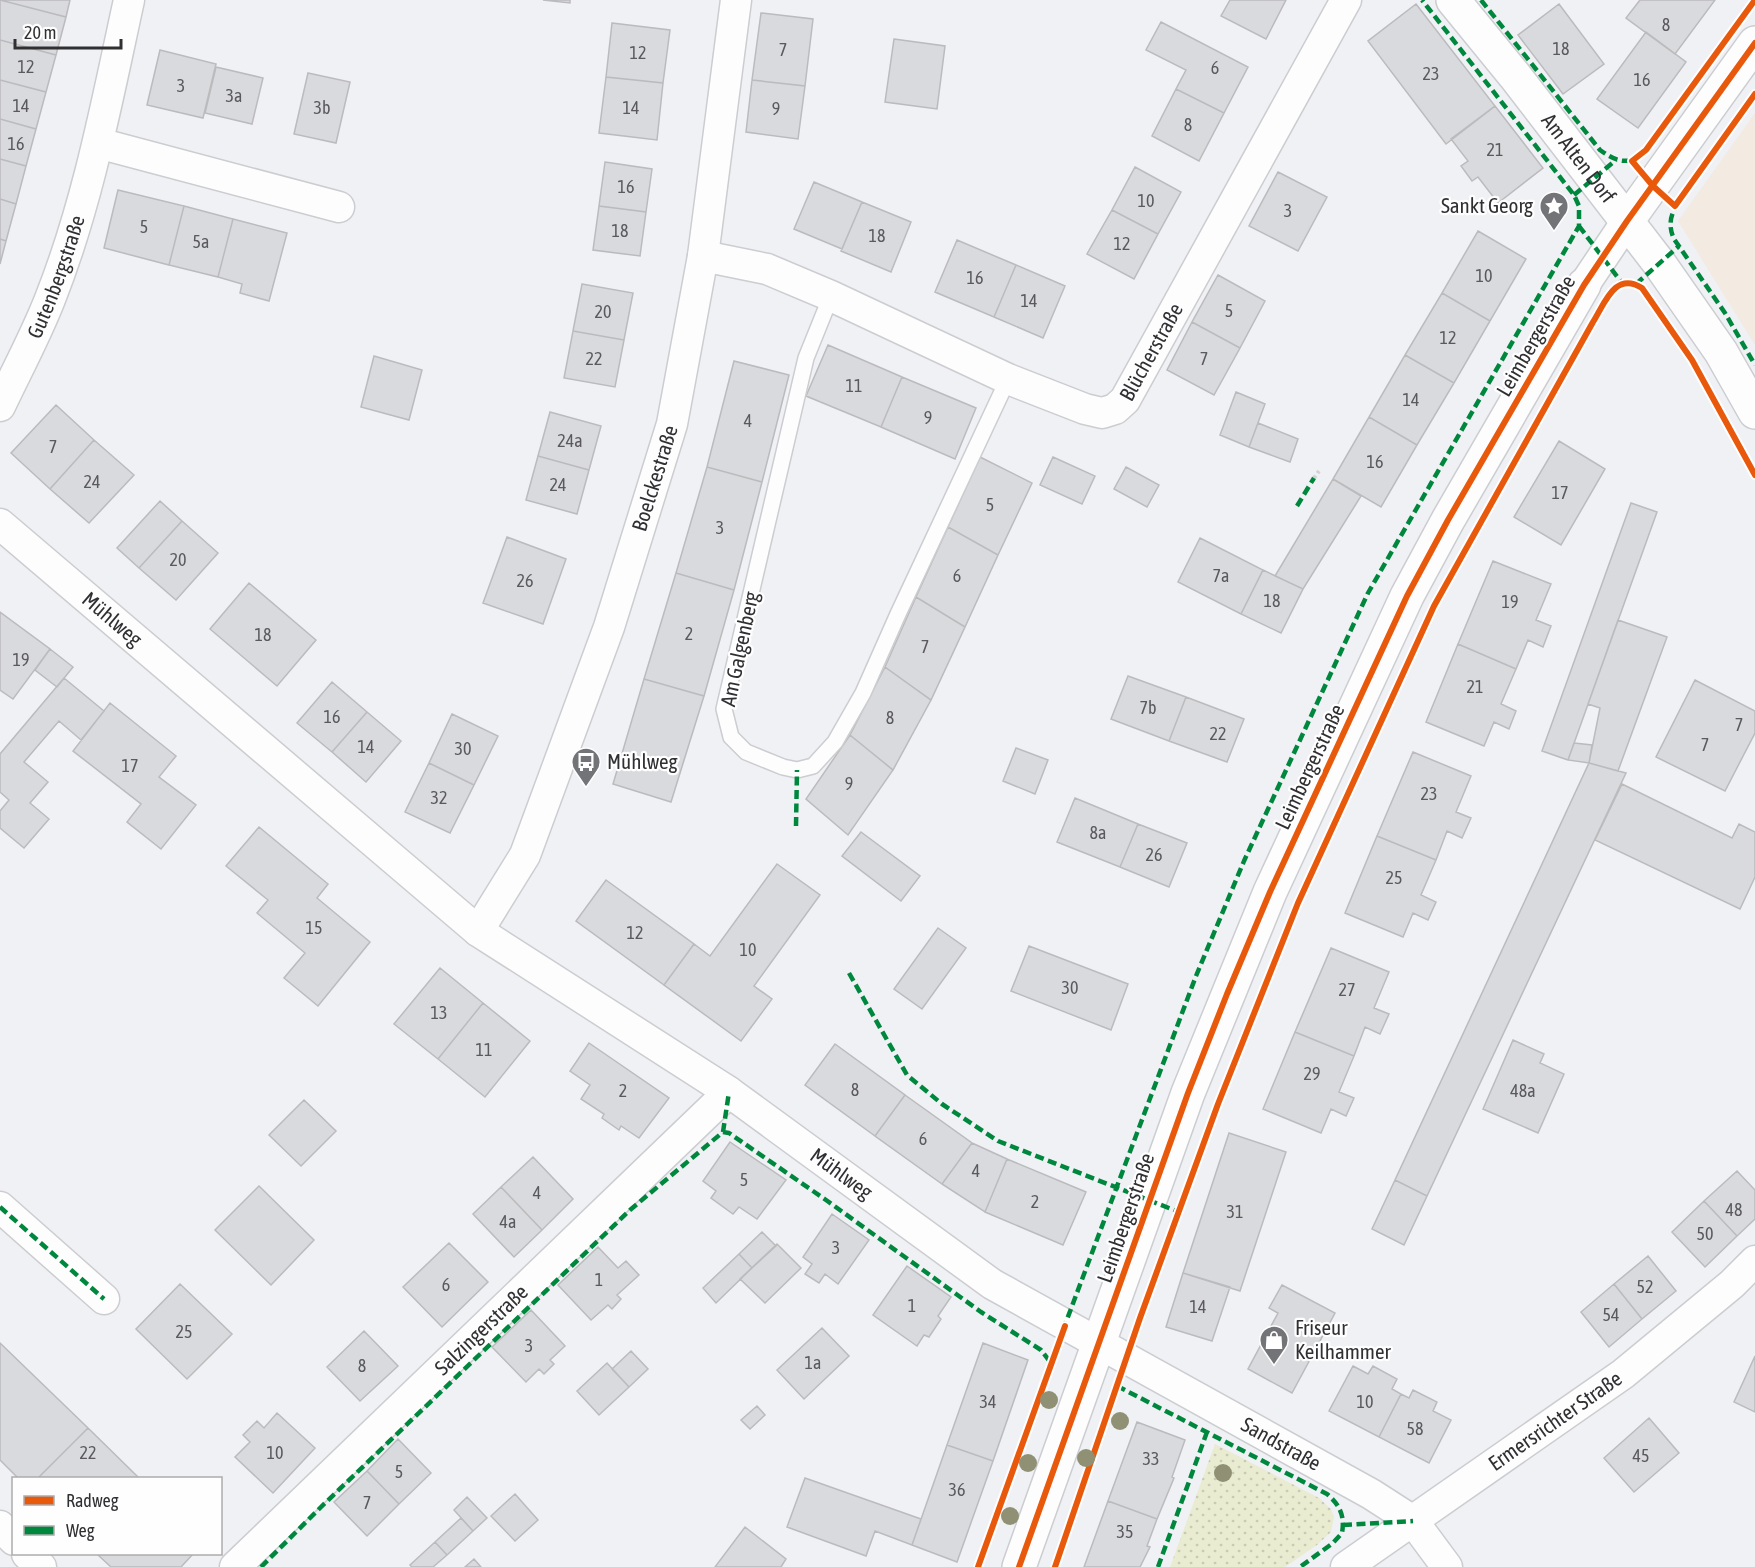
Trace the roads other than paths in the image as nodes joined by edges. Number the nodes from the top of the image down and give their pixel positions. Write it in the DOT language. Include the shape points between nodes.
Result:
graph roads {
  1 [pos="129,0"];
  2 [pos="736,0"];
  3 [pos="1346,0"];
  4 [pos="1453,0"];
  5 [pos="1755,43"];
  6 [pos="98,143"];
  7 [pos="339,207"];
  8 [pos="1627,221"];
  9 [pos="703,256"];
  10 [pos="1584,285"];
  11 [pos="831,296"];
  12 [pos="1008,379"];
  13 [pos="0,406"];
  14 [pos="1755,412"];
  15 [pos="0,524"];
  16 [pos="478,931"];
  17 [pos="729,1092"];
  18 [pos="0,1207"];
  19 [pos="1755,1261"];
  20 [pos="104,1299"];
  21 [pos="1099,1343"];
  22 [pos="1413,1521"];
  23 [pos="0,1526"];
  24 [pos="12,1538"];
  25 [pos="28,1555"];
  26 [pos="41,1567"];
  27 [pos="235,1567"];
  28 [pos="1018,1567"];
  29 [pos="1346,1567"];
  30 [pos="1447,1567"];
  1 -- 6 [label="street, Gutenbergstraße"];
  2 -- 9 [label="street, Boelckestraße"];
  3 -- 12 [label="street, Blücherstraße" via="1125,400 1102,413"];
  4 -- 8 [label="street, Am Alten Dorf"];
  5 -- 8 [label="street, Leimbergerstraße"];
  6 -- 7 [label="street"];
  6 -- 13 [label="street, Gutenbergstraße" via="50,300"];
  8 -- 10 [label="street, Leimbergerstraße"];
  8 -- 14 [label="street, Am Alten Dorf" via="1721,352"];
  9 -- 11 [label="street, Blücherstraße" via="767,269"];
  9 -- 16 [label="street, Boelckestraße" via="672,424 609,627 525,855"];
  10 -- 21 [label="street, Leimbergerstraße" via="1407,596 1270,892 1188,1094"];
  11 -- 12 [label="street, Blücherstraße"];
  11 -- 12 [label="lane, Am Galgenberg" via="806,358 724,709 731,737 746,752 797,770 813,766 835,742 863,693"];
  15 -- 16 [label="street, Mühlweg"];
  16 -- 17 [label="street, Mühlweg"];
  17 -- 21 [label="street, Mühlweg" via="992,1284"];
  17 -- 27 [label="street, Salzingerstraße"];
  18 -- 20 [label="street"];
  19 -- 22 [label="street, Ermersrichter Straße" via="1623,1374"];
  21 -- 22 [label="street, Sandstraße"];
  21 -- 28 [label="street, Leimbergerstraße"];
  22 -- 29 [label="street, Ermersrichter Straße"];
  22 -- 30 [label="street, Sandstraße"];
  23 -- 24 [label="street"];
  25 -- 26 [label="street"];
}
